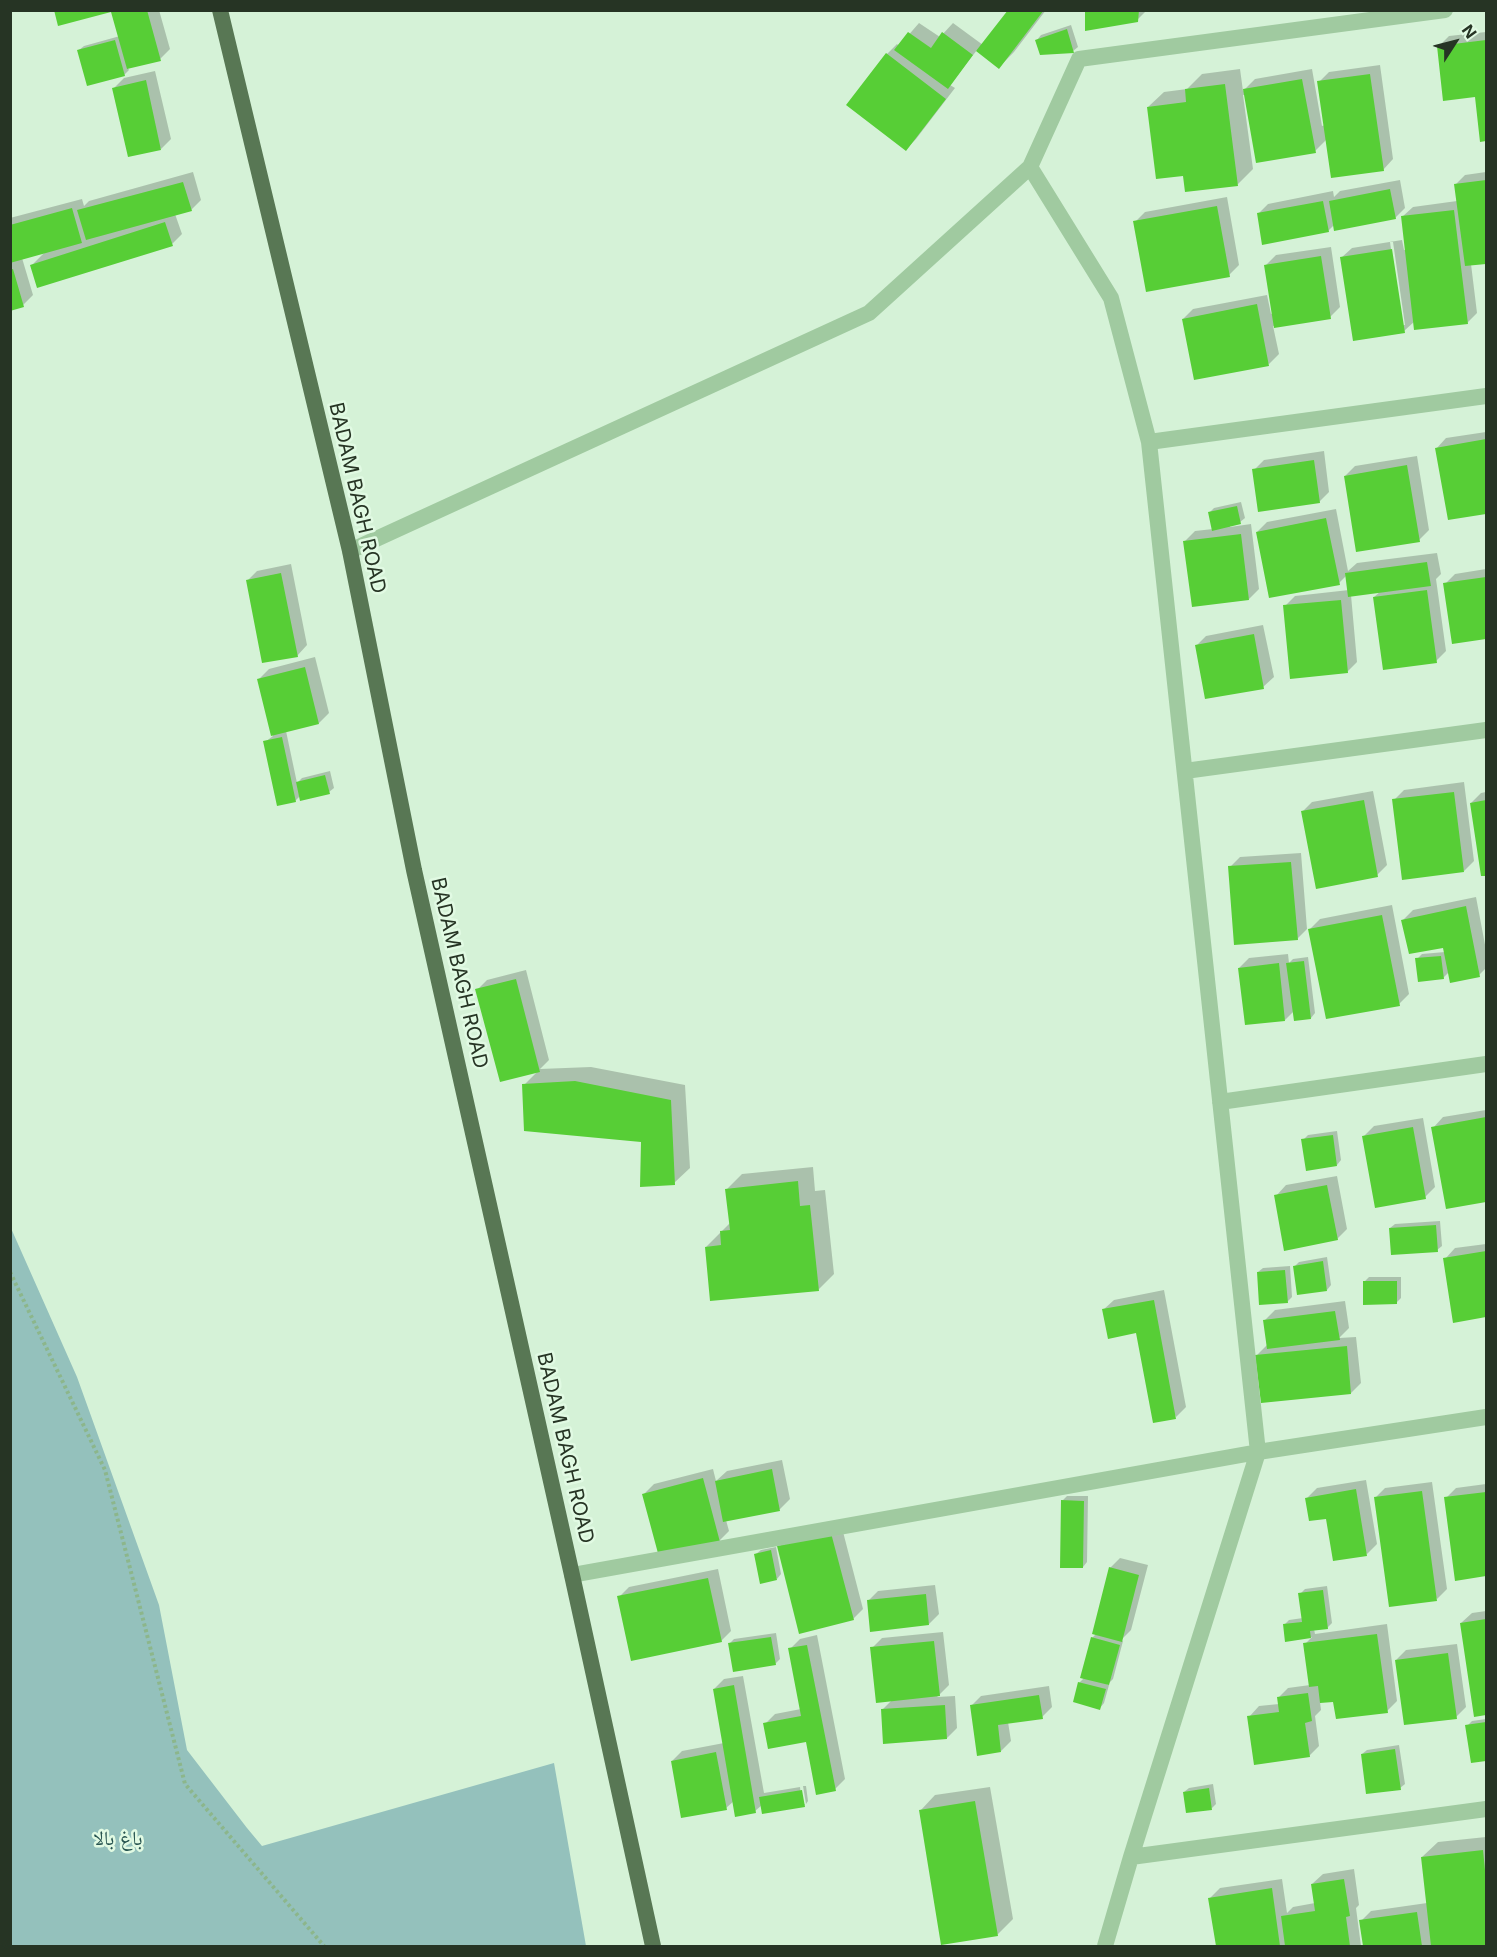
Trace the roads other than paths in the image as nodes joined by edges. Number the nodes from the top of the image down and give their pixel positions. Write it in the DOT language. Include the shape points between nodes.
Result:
graph roads {
  1 [pos="220,10"];
  2 [pos="1445,10"];
  3 [pos="1030,167"];
  4 [pos="1486,396"];
  5 [pos="1149,442"];
  6 [pos="350,551"];
  7 [pos="1486,730"];
  8 [pos="1185,771"];
  9 [pos="1486,1064"];
  10 [pos="1220,1102"];
  11 [pos="1486,1417"];
  12 [pos="1258,1452"];
  13 [pos="572,1575"];
  14 [pos="1486,1809"];
  15 [pos="1131,1857"];
  16 [pos="652,1947"];
  17 [pos="1106,1947"];
  1 -- 6 [label="main road, BADAM BAGH ROAD"];
  2 -- 3 [label="street" via="1079,59"];
  3 -- 5 [label="street" via="1111,298"];
  3 -- 6 [label="street" via="869,313"];
  4 -- 5 [label="street"];
  5 -- 8 [label="street"];
  6 -- 13 [label="main road, BADAM BAGH ROAD" via="414,870"];
  7 -- 8 [label="street"];
  8 -- 10 [label="street"];
  9 -- 10 [label="street"];
  10 -- 12 [label="street"];
  11 -- 12 [label="street"];
  12 -- 13 [label="street"];
  12 -- 15 [label="street"];
  13 -- 16 [label="main road, BADAM BAGH ROAD"];
  14 -- 15 [label="street"];
  15 -- 17 [label="street"];
}
